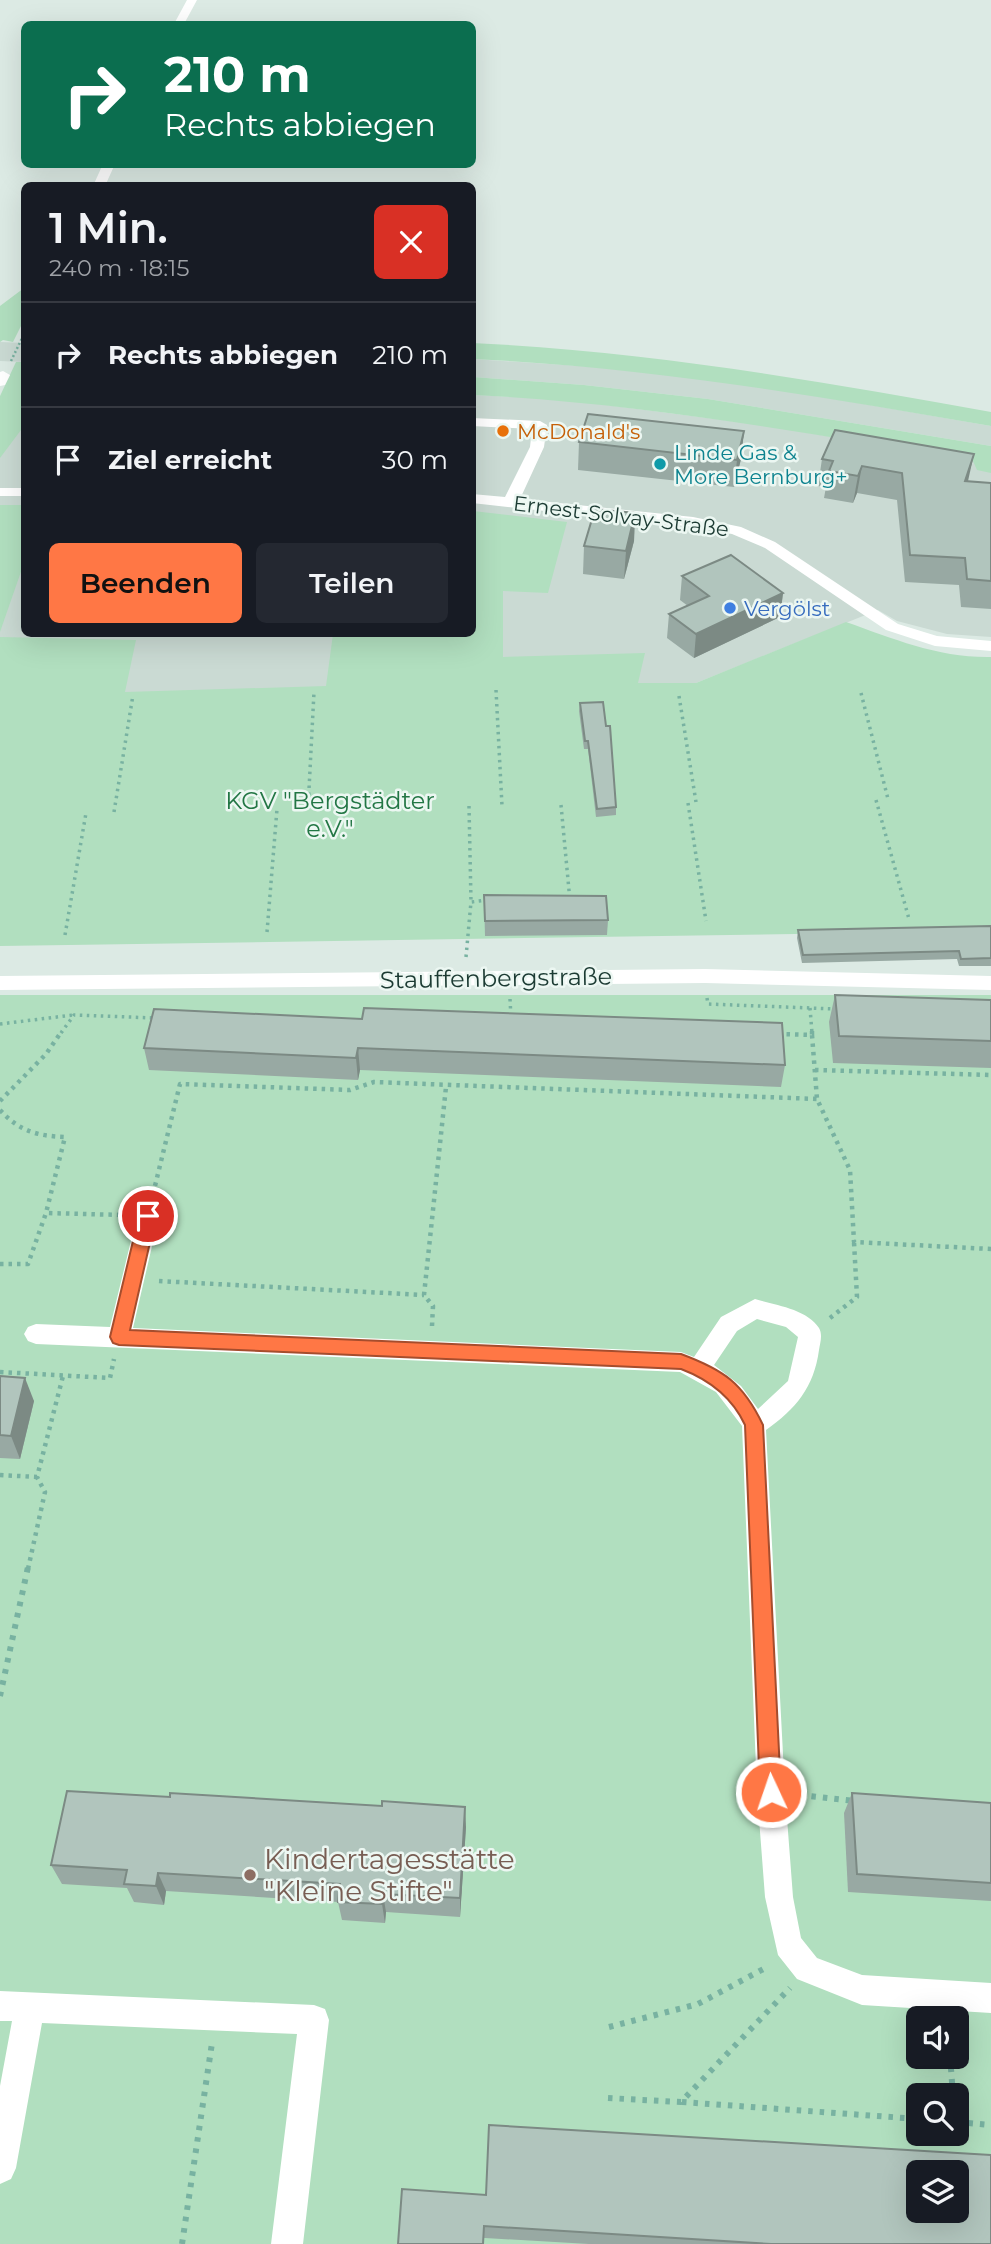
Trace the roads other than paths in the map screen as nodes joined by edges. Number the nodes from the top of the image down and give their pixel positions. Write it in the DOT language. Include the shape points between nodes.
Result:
graph roads {
  1 [pos="192,0"];
  2 [pos="182,21"];
  3 [pos="476,422"];
  4 [pos="0,492"];
  5 [pos="21,492"];
  6 [pos="476,498"];
  7 [pos="511,501"];
  8 [pos="991,646"];
  9 [pos="0,983"];
  10 [pos="991,983"];
  11 [pos="148,1216"];
  12 [pos="36,1334"];
  13 [pos="119,1337"];
  14 [pos="699,1368"];
  15 [pos="754,1425"];
  16 [pos="991,1998"];
  17 [pos="15,2006"];
  18 [pos="0,2168"];
  19 [pos="287,2244"];
  1 -- 2 [label="street"];
  3 -- 7 [label="street" via="540,425 537,447"];
  4 -- 5 [label="street"];
  6 -- 7 [label="street, Ernest-Solvay-Straße"];
  7 -- 8 [label="street, Ernest-Solvay-Straße" via="736,530 770,545 892,627 935,641"];
  9 -- 10 [label="street, Stauffenbergstraße" via="705,976"];
  11 -- 13 [label="street"];
  12 -- 13 [label="street"];
  13 -- 14 [label="street" via="681,1362"];
  14 -- 15 [label="street" via="726,1384 744,1403"];
  14 -- 15 [label="street" via="729,1324 755,1309 793,1320 810,1334 806,1370 784,1405"];
  15 -- 16 [label="street" via="771,1792 779,1897 789,1945 807,1969 862,1990"];
  17 -- 18 [label="street"];
  17 -- 19 [label="street" via="314,2020"];
}
